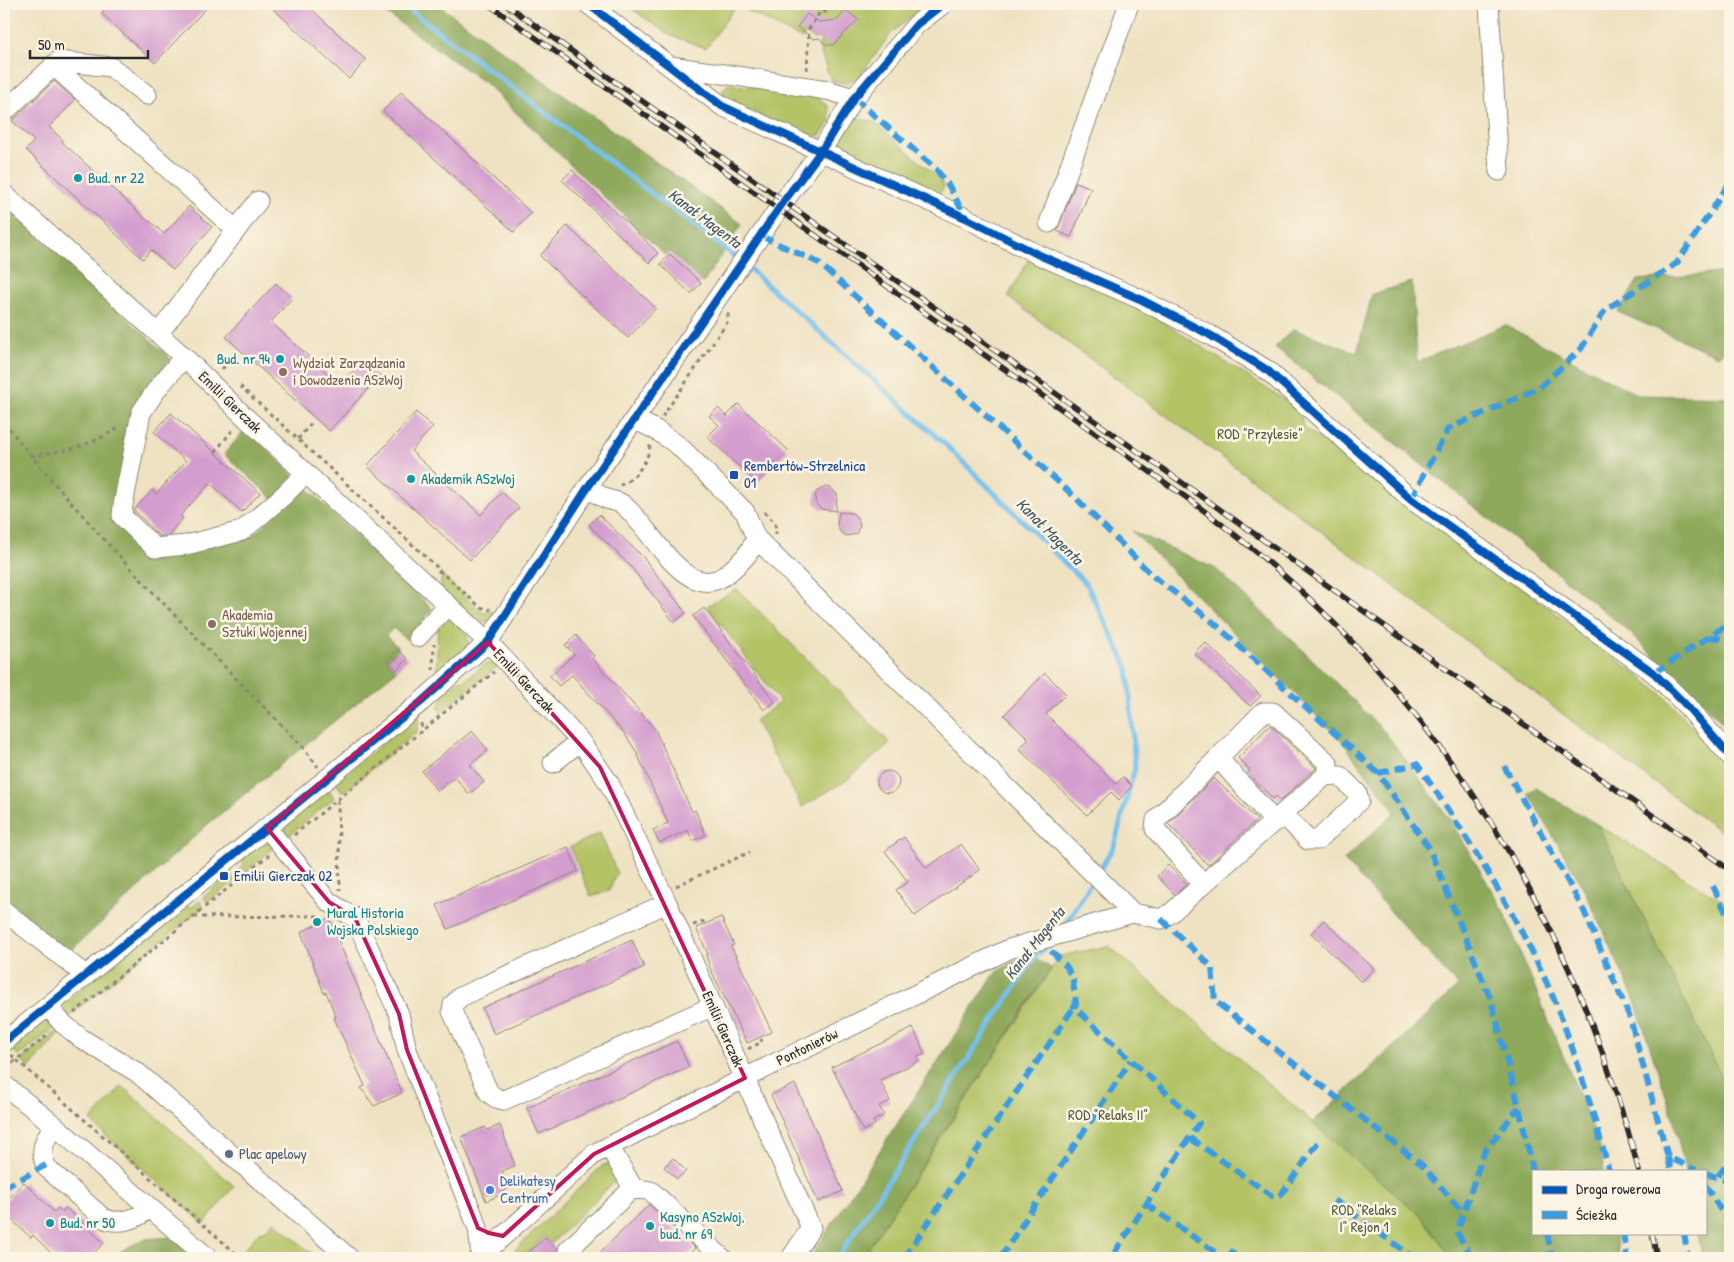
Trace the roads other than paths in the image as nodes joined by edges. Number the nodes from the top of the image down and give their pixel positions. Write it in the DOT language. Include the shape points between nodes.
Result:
graph roads {
  1 [pos="588,4"];
  2 [pos="943,4"];
  3 [pos="1129,4"];
  4 [pos="1489,4"];
  5 [pos="53,65"];
  6 [pos="667,65"];
  7 [pos="147,95"];
  8 [pos="854,98"];
  9 [pos="4,112"];
  10 [pos="821,151"];
  11 [pos="1499,171"];
  12 [pos="4,194"];
  13 [pos="258,201"];
  14 [pos="1049,223"];
  15 [pos="235,229"];
  16 [pos="159,333"];
  17 [pos="184,357"];
  18 [pos="636,420"];
  19 [pos="306,472"];
  20 [pos="588,487"];
  21 [pos="756,538"];
  22 [pos="447,606"];
  23 [pos="418,637"];
  24 [pos="488,642"];
  25 [pos="580,741"];
  26 [pos="1730,756"];
  27 [pos="1218,758"];
  28 [pos="553,762"];
  29 [pos="1326,775"];
  30 [pos="1279,818"];
  31 [pos="267,828"];
  32 [pos="1203,884"];
  33 [pos="669,896"];
  34 [pos="4,911"];
  35 [pos="1133,913"];
  36 [pos="85,976"];
  37 [pos="48,1006"];
  38 [pos="713,1006"];
  39 [pos="7,1048"];
  40 [pos="745,1078"];
  41 [pos="4,1085"];
  42 [pos="54,1125"];
  43 [pos="609,1146"];
  44 [pos="633,1188"];
  45 [pos="149,1207"];
  46 [pos="478,1228"];
  47 [pos="503,1236"];
  48 [pos="568,1250"];
  49 [pos="208,1258"];
  50 [pos="349,1258"];
  51 [pos="480,1258"];
  52 [pos="722,1258"];
  53 [pos="791,1258"];
  1 -- 6 [label="street"];
  2 -- 8 [label="street" via="917,24"];
  3 -- 14 [label="street"];
  4 -- 11 [label="street"];
  5 -- 7 [label="street" via="59,61 112,67"];
  5 -- 9 [label="street"];
  5 -- 15 [label="street"];
  6 -- 8 [label="street"];
  6 -- 10 [label="street" via="722,106"];
  8 -- 10 [label="street"];
  10 -- 18 [label="street"];
  10 -- 26 [label="street" via="1037,254 1140,299 1210,335 1267,370 1411,499 1654,674 1686,704"];
  12 -- 16 [label="street, Emilii Gierczak"];
  13 -- 15 [label="street"];
  15 -- 16 [label="street"];
  16 -- 17 [label="street, Emilii Gierczak"];
  17 -- 19 [label="street, Emilii Gierczak"];
  17 -- 19 [label="street" via="141,413 123,504 122,516 155,548 186,545 242,531"];
  18 -- 20 [label="street"];
  18 -- 21 [label="street" via="679,446 745,512"];
  19 -- 22 [label="street, Emilii Gierczak"];
  20 -- 21 [label="street" via="622,504 665,554 691,578 702,582 725,576 750,554"];
  20 -- 24 [label="street"];
  21 -- 35 [label="street"];
  22 -- 23 [label="street"];
  22 -- 24 [label="street, Emilii Gierczak"];
  24 -- 25 [label="street, Emilii Gierczak"];
  24 -- 31 [label="street" via="421,702"];
  25 -- 28 [label="street"];
  25 -- 33 [label="street, Emilii Gierczak" via="609,783"];
  27 -- 29 [label="street" via="1263,712 1273,712 1328,763"];
  27 -- 30 [label="street"];
  27 -- 32 [label="street" via="1156,820 1154,830"];
  29 -- 30 [label="street"];
  29 -- 30 [label="street" via="1340,776 1357,793 1359,801 1318,840 1308,840"];
  30 -- 32 [label="street"];
  31 -- 36 [label="street"];
  31 -- 46 [label="street" via="334,912 355,918 399,1014 407,1050"];
  32 -- 35 [label="street, Pontonierów" via="1161,919"];
  33 -- 38 [label="street, Emilii Gierczak"];
  33 -- 38 [label="street" via="460,997 452,1011 489,1093 504,1100"];
  34 -- 36 [label="street"];
  35 -- 40 [label="street, Pontonierów" via="1044,946 1009,949"];
  36 -- 37 [label="street"];
  37 -- 39 [label="street"];
  37 -- 50 [label="street" via="82,1039 138,1073"];
  38 -- 40 [label="street, Emilii Gierczak"];
  40 -- 43 [label="street, Pontonierów"];
  40 -- 53 [label="street, Emilii Gierczak" via="811,1228"];
  41 -- 42 [label="street"];
  42 -- 45 [label="street"];
  42 -- 45 [label="street" via="42,1149 46,1165 103,1218 112,1223 125,1221"];
  43 -- 44 [label="street"];
  43 -- 47 [label="street, Pontonierów" via="594,1154"];
  44 -- 48 [label="street"];
  44 -- 52 [label="street" via="651,1191"];
  45 -- 49 [label="street"];
  46 -- 47 [label="street"];
  46 -- 51 [label="street"];
  47 -- 51 [label="street, Pontonierów"];
}
